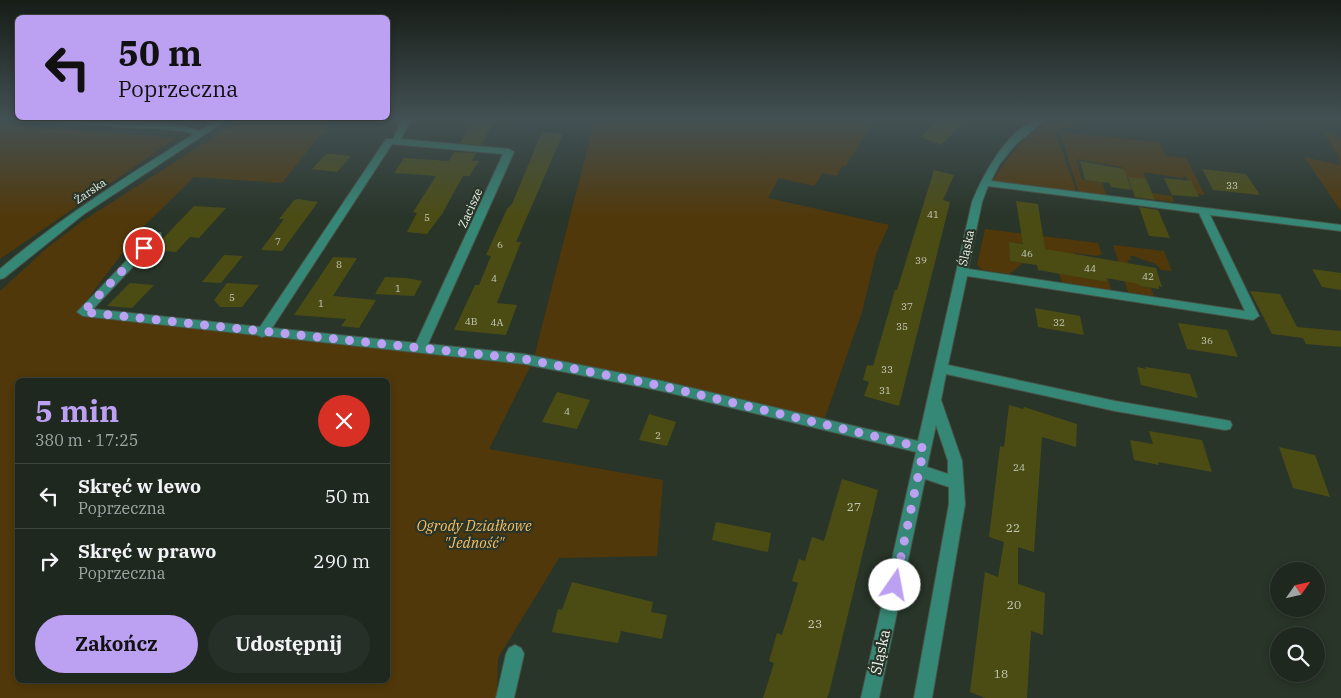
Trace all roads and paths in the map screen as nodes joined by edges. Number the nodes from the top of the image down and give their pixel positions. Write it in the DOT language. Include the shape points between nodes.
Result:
graph roads {
  1 [pos="174,152"];
  2 [pos="383,152"];
  3 [pos="505,152"];
  4 [pos="1005,152"];
  5 [pos="984,183"];
  6 [pos="1204,212"];
  7 [pos="1341,228"];
  8 [pos="157,235"];
  9 [pos="961,272"];
  10 [pos="0,275"];
  11 [pos="262,333"];
  12 [pos="420,348"];
  13 [pos="941,368"];
  14 [pos="935,401"];
  15 [pos="1225,425"];
  16 [pos="924,448"];
  17 [pos="919,471"];
  18 [pos="957,483"];
  19 [pos="515,654"];
  20 [pos="505,698"];
  21 [pos="870,698"];
  22 [pos="923,698"];
  1 -- 10 [label="street, Żarska" via="65,224"];
  2 -- 11 [label="street"];
  3 -- 12 [label="street, Zacisze" via="509,152"];
  4 -- 5 [label="street, Śląska"];
  5 -- 6 [label="street"];
  5 -- 9 [label="street, Śląska"];
  6 -- 7 [label="street"];
  6 -- 9 [label="street" via="1254,316"];
  8 -- 11 [label="street" via="83,312"];
  9 -- 13 [label="street, Śląska"];
  11 -- 12 [label="street"];
  12 -- 16 [label="street" via="524,359 662,386"];
  13 -- 14 [label="street, Śląska"];
  13 -- 15 [label="street" via="1115,406"];
  14 -- 16 [label="street, Śląska"];
  14 -- 18 [label="street, Śląska" via="955,461"];
  16 -- 17 [label="street, Śląska"];
  17 -- 18 [label="street"];
  17 -- 21 [label="street, Śląska"];
  18 -- 22 [label="street, Śląska" via="957,504"];
  19 -- 20 [label="street"];
}
